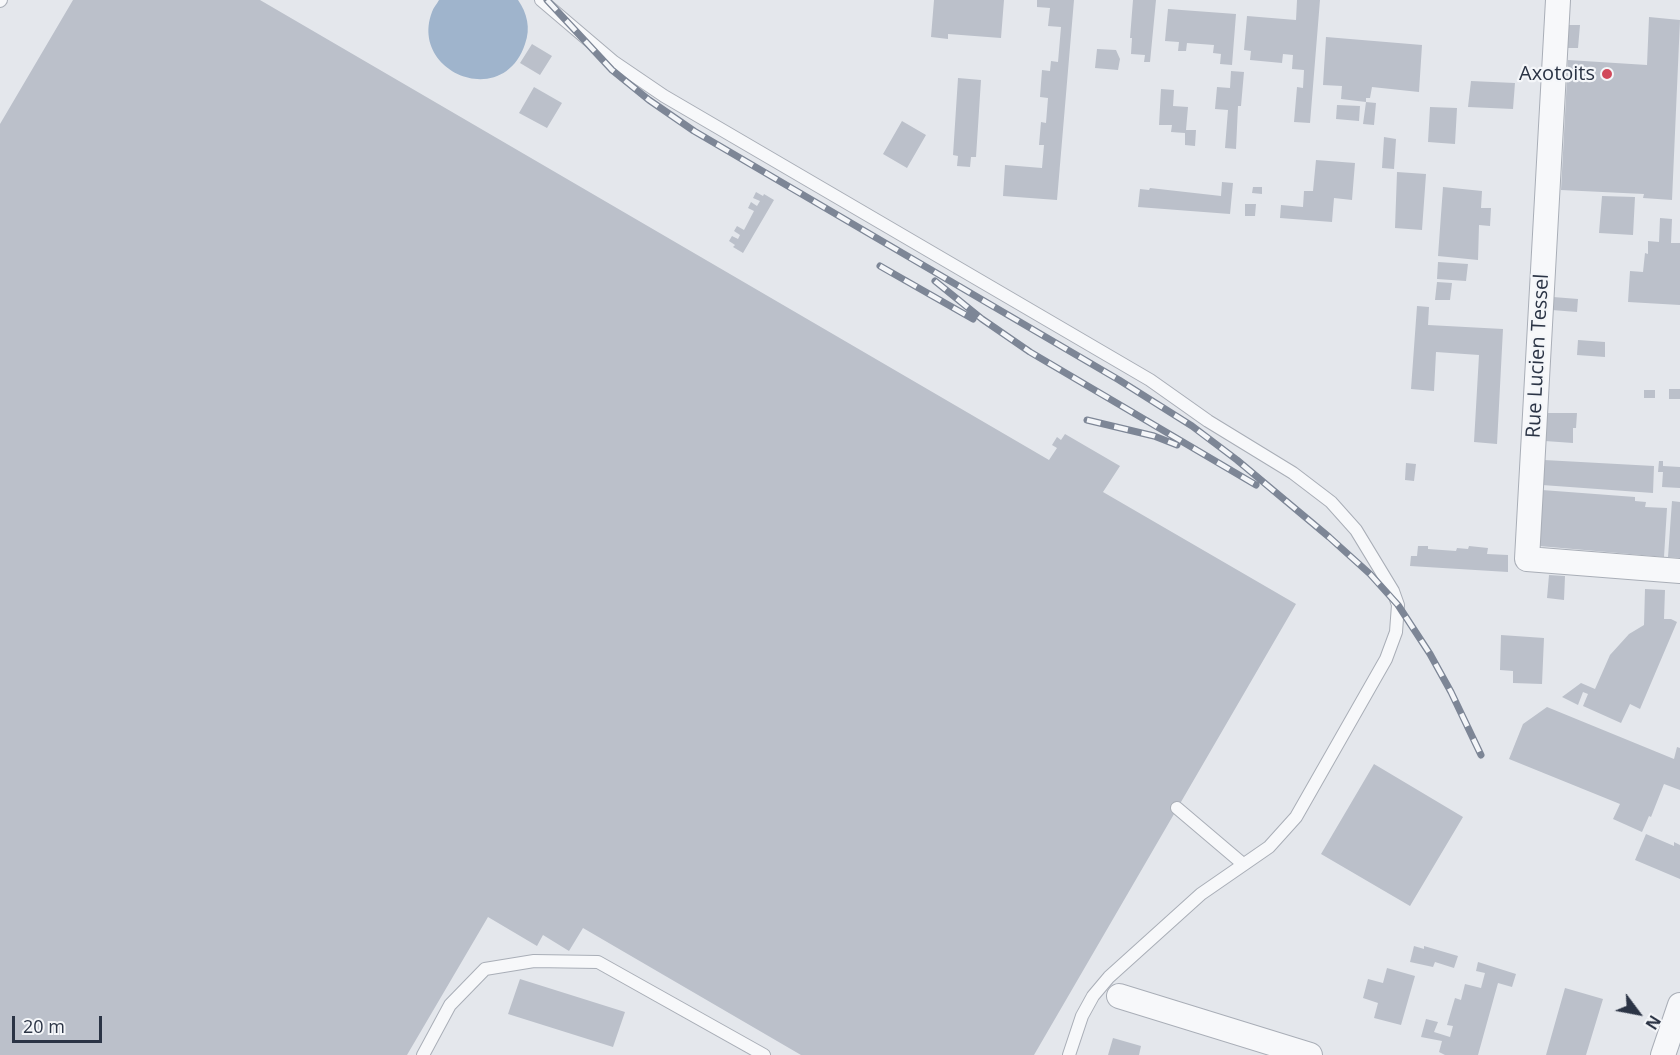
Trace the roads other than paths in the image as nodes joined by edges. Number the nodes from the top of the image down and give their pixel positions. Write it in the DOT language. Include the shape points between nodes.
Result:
graph roads {
  1 [pos="541,0"];
  2 [pos="1558,0"];
  3 [pos="1680,571"];
  4 [pos="1177,808"];
  5 [pos="1244,864"];
  6 [pos="1119,996"];
  7 [pos="1680,1005"];
  8 [pos="1670,1050"];
  9 [pos="423,1055"];
  10 [pos="764,1055"];
  11 [pos="1069,1055"];
  12 [pos="1310,1055"];
  1 -- 5 [label="lane" via="614,62 664,96 1150,380 1293,473 1331,502 1356,530 1393,591 1398,605 1396,632 1386,659 1296,817 1269,847"];
  2 -- 3 [label="street, Rue Lucien Tessel" via="1527,559"];
  4 -- 5 [label="lane"];
  5 -- 11 [label="lane" via="1202,894 1109,977 1082,1016"];
  6 -- 12 [label="street"];
  7 -- 8 [label="street"];
  9 -- 10 [label="lane" via="450,1005 485,969 534,961 598,962"];
}
